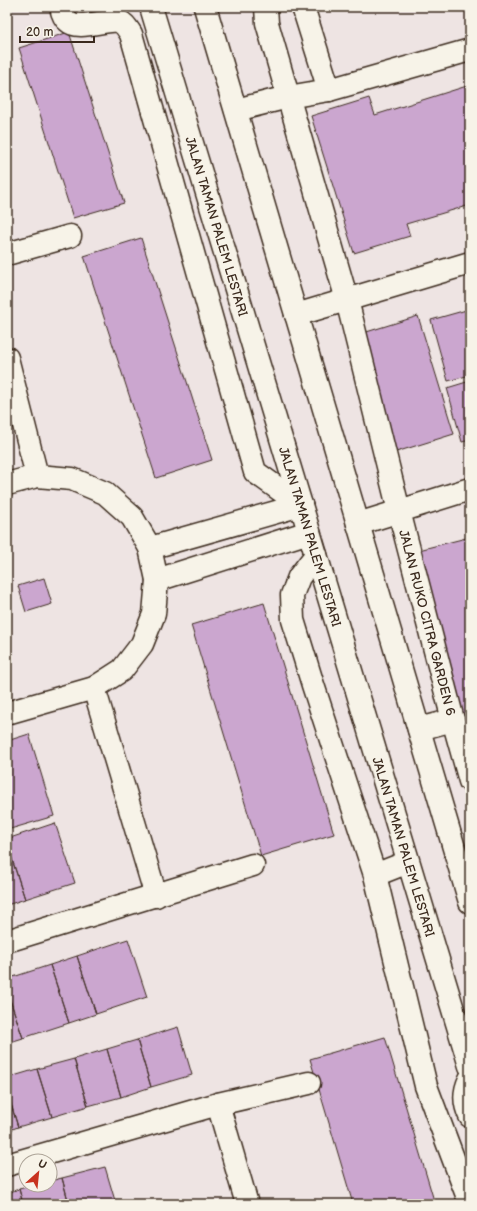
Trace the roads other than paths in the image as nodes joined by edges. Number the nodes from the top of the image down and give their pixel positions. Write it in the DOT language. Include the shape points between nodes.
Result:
graph roads {
  1 [pos="60,7"];
  2 [pos="151,7"];
  3 [pos="205,7"];
  4 [pos="266,7"];
  5 [pos="303,7"];
  6 [pos="470,50"];
  7 [pos="328,90"];
  8 [pos="288,97"];
  9 [pos="236,110"];
  10 [pos="216,223"];
  11 [pos="187,232"];
  12 [pos="70,236"];
  13 [pos="7,254"];
  14 [pos="470,263"];
  15 [pos="347,300"];
  16 [pos="296,315"];
  17 [pos="7,358"];
  18 [pos="37,476"];
  19 [pos="7,484"];
  20 [pos="470,488"];
  21 [pos="301,506"];
  22 [pos="399,511"];
  23 [pos="358,524"];
  24 [pos="309,532"];
  25 [pos="150,548"];
  26 [pos="316,555"];
  27 [pos="157,580"];
  28 [pos="94,688"];
  29 [pos="7,713"];
  30 [pos="453,720"];
  31 [pos="419,729"];
  32 [pos="470,781"];
  33 [pos="408,862"];
  34 [pos="253,865"];
  35 [pos="375,875"];
  36 [pos="156,896"];
  37 [pos="470,902"];
  38 [pos="7,941"];
  39 [pos="470,1066"];
  40 [pos="470,1079"];
  41 [pos="309,1083"];
  42 [pos="218,1104"];
  43 [pos="470,1116"];
  44 [pos="7,1165"];
  45 [pos="470,1203"];
  46 [pos="247,1204"];
  1 -- 11 [label="street" via="66,20 71,24 118,21 125,25 131,34"];
  2 -- 10 [label="street, JALAN TAMAN PALEM LESTARI"];
  3 -- 9 [label="street"];
  4 -- 8 [label="street, JALAN RUKO CITRA GARDEN 6" via="267,23"];
  5 -- 7 [label="street"];
  6 -- 7 [label="street"];
  7 -- 8 [label="street"];
  8 -- 9 [label="street"];
  8 -- 15 [label="street, JALAN RUKO CITRA GARDEN 6"];
  9 -- 16 [label="street"];
  10 -- 11 [label="street"];
  10 -- 21 [label="street, JALAN TAMAN PALEM LESTARI"];
  11 -- 21 [label="street" via="255,472"];
  12 -- 13 [label="street"];
  14 -- 15 [label="street"];
  15 -- 16 [label="street"];
  15 -- 22 [label="street, JALAN RUKO CITRA GARDEN 6"];
  16 -- 23 [label="street"];
  17 -- 18 [label="street"];
  18 -- 19 [label="street"];
  18 -- 25 [label="street" via="72,479 105,493 132,517"];
  20 -- 22 [label="street"];
  21 -- 24 [label="street, JALAN TAMAN PALEM LESTARI"];
  21 -- 25 [label="street"];
  22 -- 23 [label="street"];
  22 -- 30 [label="street, JALAN RUKO CITRA GARDEN 6"];
  23 -- 31 [label="street"];
  24 -- 26 [label="street, JALAN TAMAN PALEM LESTARI"];
  24 -- 27 [label="street"];
  25 -- 27 [label="street"];
  26 -- 33 [label="street, JALAN TAMAN PALEM LESTARI"];
  26 -- 35 [label="street" via="299,577 292,595 293,620"];
  27 -- 28 [label="street" via="154,614 142,644 122,670"];
  28 -- 29 [label="street"];
  28 -- 36 [label="street"];
  30 -- 31 [label="street"];
  30 -- 32 [label="street, JALAN RUKO CITRA GARDEN 6"];
  31 -- 37 [label="street"];
  33 -- 35 [label="street"];
  33 -- 39 [label="street, JALAN TAMAN PALEM LESTARI"];
  34 -- 36 [label="street"];
  35 -- 45 [label="street" via="426,1086"];
  36 -- 38 [label="street"];
  40 -- 43 [label="street" via="466,1090 466,1106"];
  41 -- 42 [label="street"];
  42 -- 44 [label="street"];
  42 -- 46 [label="street"];
}
